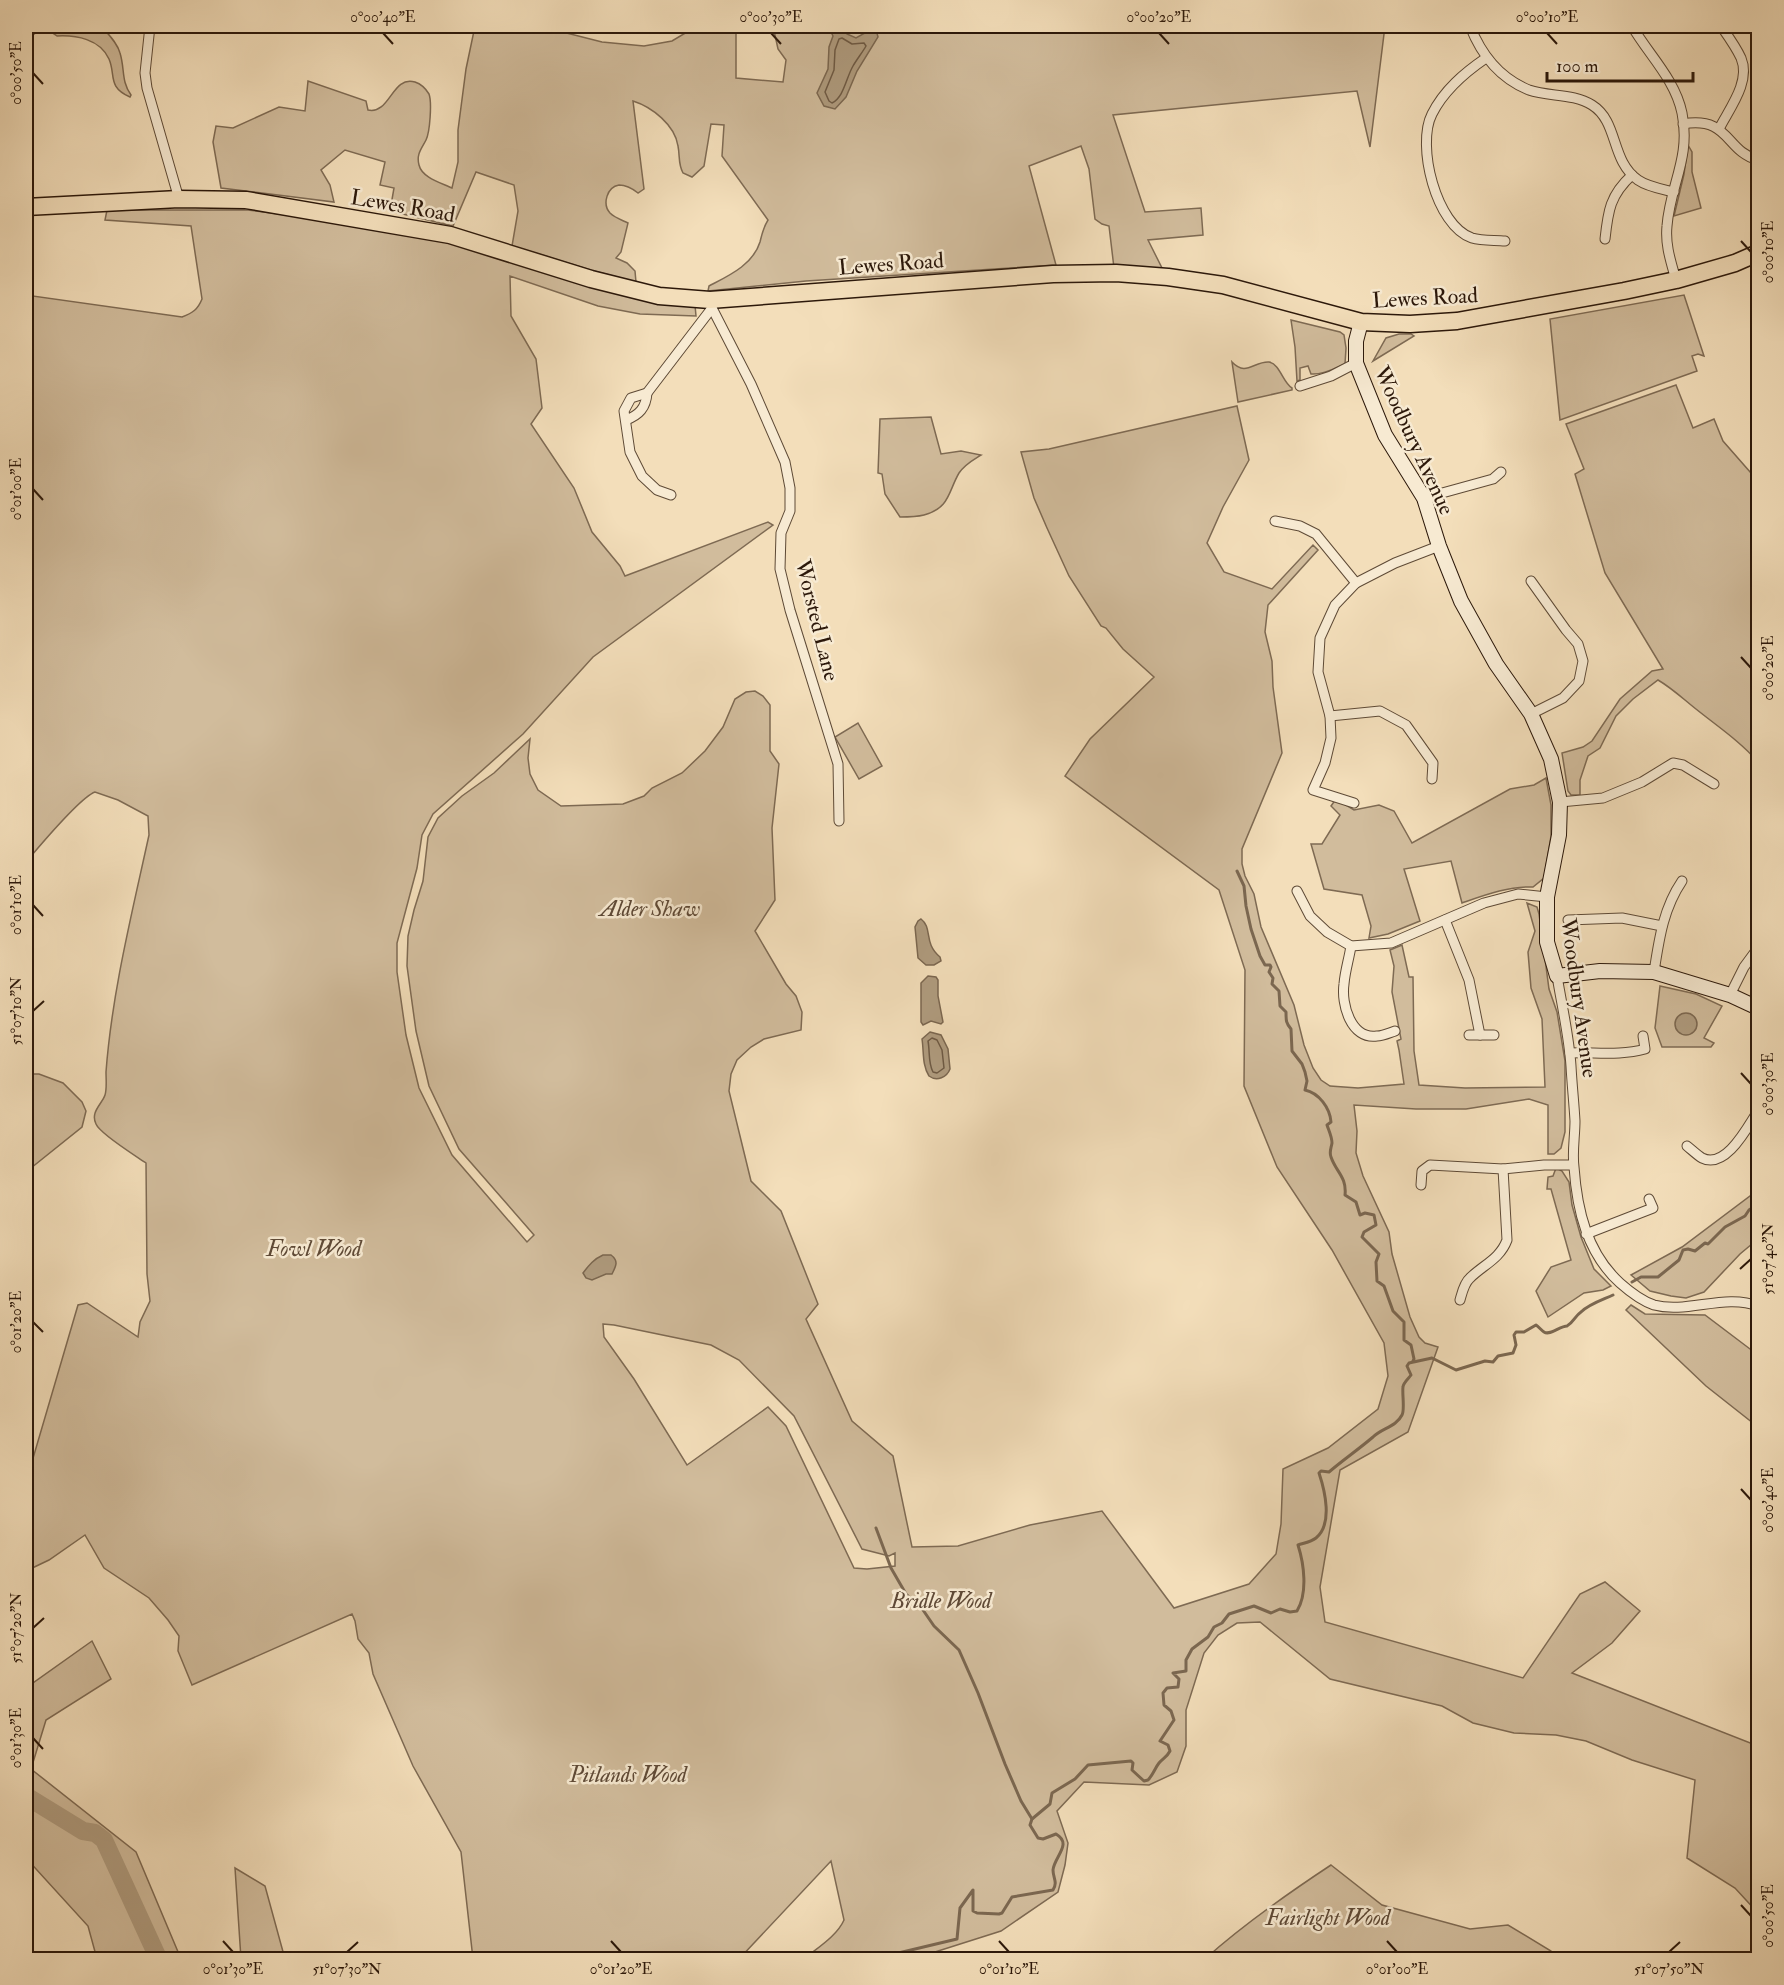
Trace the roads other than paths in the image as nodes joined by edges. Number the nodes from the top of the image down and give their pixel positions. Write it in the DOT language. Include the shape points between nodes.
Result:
graph roads {
  1 [pos="150,26"];
  2 [pos="1470,26"];
  3 [pos="1632,26"];
  4 [pos="1721,26"];
  5 [pos="1486,58"];
  6 [pos="1683,124"];
  7 [pos="1719,129"];
  8 [pos="1758,160"];
  9 [pos="1632,175"];
  10 [pos="1674,192"];
  11 [pos="179,199"];
  12 [pos="26,207"];
  13 [pos="1605,239"];
  14 [pos="1505,241"];
  15 [pos="1758,253"];
  16 [pos="1677,280"];
  17 [pos="711,304"];
  18 [pos="1361,322"];
  19 [pos="1356,363"];
  20 [pos="1304,373"];
  21 [pos="647,393"];
  22 [pos="626,420"];
  23 [pos="1501,472"];
  24 [pos="671,495"];
  25 [pos="1424,498"];
  26 [pos="1275,521"];
  27 [pos="1439,546"];
  28 [pos="1531,580"];
  29 [pos="1356,583"];
  30 [pos="1532,714"];
  31 [pos="1330,716"];
  32 [pos="1432,779"];
  33 [pos="1714,784"];
  34 [pos="1560,802"];
  35 [pos="1354,803"];
  36 [pos="839,821"];
  37 [pos="1682,881"];
  38 [pos="1297,891"];
  39 [pos="1547,897"];
  40 [pos="1445,920"];
  41 [pos="1568,920"];
  42 [pos="1662,926"];
  43 [pos="1351,946"];
  44 [pos="1758,948"];
  45 [pos="1654,972"];
  46 [pos="1557,976"];
  47 [pos="1730,995"];
  48 [pos="1758,1008"];
  49 [pos="1395,1031"];
  50 [pos="1469,1035"];
  51 [pos="1480,1035"];
  52 [pos="1494,1035"];
  53 [pos="1642,1036"];
  54 [pos="1570,1053"];
  55 [pos="1758,1111"];
  56 [pos="1687,1146"];
  57 [pos="1573,1165"];
  58 [pos="1503,1169"];
  59 [pos="1421,1185"];
  60 [pos="1649,1199"];
  61 [pos="1586,1234"];
  62 [pos="1460,1300"];
  63 [pos="1758,1305"];
  1 -- 11 [label="street" via="147,88"];
  2 -- 5 [label="street"];
  3 -- 6 [label="street" via="1668,80"];
  4 -- 7 [label="street" via="1742,59 1744,72 1741,87"];
  5 -- 9 [label="street" via="1520,86 1594,106 1603,115 1617,153"];
  5 -- 14 [label="street" via="1443,95 1431,117 1426,139 1429,166 1447,218 1472,238"];
  6 -- 7 [label="street" via="1706,123"];
  6 -- 10 [label="street" via="1683,156"];
  7 -- 8 [label="street" via="1744,154"];
  9 -- 10 [label="street"];
  9 -- 13 [label="street" via="1615,194"];
  10 -- 16 [label="street" via="1667,240"];
  11 -- 12 [label="highway, Lewes Road"];
  11 -- 17 [label="highway, Lewes Road" via="246,200 450,235 591,279"];
  15 -- 16 [label="highway, Lewes Road"];
  16 -- 18 [label="highway, Lewes Road" via="1457,321 1396,325"];
  17 -- 18 [label="highway, Lewes Road" via="1053,274 1116,273 1223,285"];
  17 -- 21 [label="street"];
  17 -- 36 [label="street, Worsted Lane" via="785,462 790,510 781,533 780,569 838,764"];
  18 -- 19 [label="street, Woodbury Avenue"];
  19 -- 20 [label="street" via="1303,385"];
  19 -- 25 [label="street, Woodbury Avenue" via="1385,435"];
  21 -- 22 [label="street" via="641,412"];
  21 -- 22 [label="street" via="631,398 624,411"];
  22 -- 24 [label="street" via="630,452 642,476 657,490"];
  23 -- 25 [label="street" via="1493,479"];
  25 -- 27 [label="street, Woodbury Avenue"];
  26 -- 29 [label="street" via="1316,534"];
  27 -- 29 [label="street"];
  27 -- 30 [label="street, Woodbury Avenue" via="1461,601 1496,664"];
  28 -- 30 [label="street" via="1578,644 1583,661 1579,681 1563,698"];
  29 -- 31 [label="street" via="1335,605 1320,638 1318,672"];
  30 -- 34 [label="street, Woodbury Avenue" via="1551,759"];
  31 -- 32 [label="street" via="1380,711 1406,725 1433,763"];
  31 -- 35 [label="street" via="1331,738 1313,790"];
  33 -- 34 [label="street" via="1673,763 1642,782 1603,798"];
  34 -- 39 [label="street, Woodbury Avenue" via="1559,835"];
  37 -- 42 [label="street" via="1672,896"];
  38 -- 43 [label="street" via="1310,916"];
  39 -- 40 [label="street" via="1518,894"];
  39 -- 46 [label="street, Woodbury Avenue" via="1547,942"];
  40 -- 43 [label="street" via="1391,943"];
  40 -- 51 [label="street" via="1469,980"];
  41 -- 42 [label="street" via="1622,918"];
  42 -- 45 [label="street"];
  43 -- 49 [label="street" via="1343,985 1344,1004 1353,1026 1368,1036"];
  44 -- 47 [label="street"];
  45 -- 46 [label="street" via="1600,971"];
  45 -- 47 [label="street"];
  46 -- 54 [label="street, Woodbury Avenue"];
  47 -- 48 [label="street"];
  50 -- 51 [label="street"];
  51 -- 52 [label="street"];
  53 -- 54 [label="street" via="1645,1049"];
  54 -- 57 [label="street, Woodbury Avenue" via="1575,1123"];
  55 -- 56 [label="street" via="1734,1148 1717,1160 1704,1159"];
  57 -- 58 [label="street"];
  57 -- 61 [label="street, Woodbury Avenue"];
  58 -- 59 [label="street" via="1430,1166 1422,1170"];
  58 -- 62 [label="street" via="1507,1240 1492,1262 1468,1280"];
  60 -- 61 [label="street" via="1653,1208"];
  61 -- 63 [label="street, Woodbury Avenue" via="1595,1253 1616,1279 1652,1304 1668,1307 1733,1301"];
}
